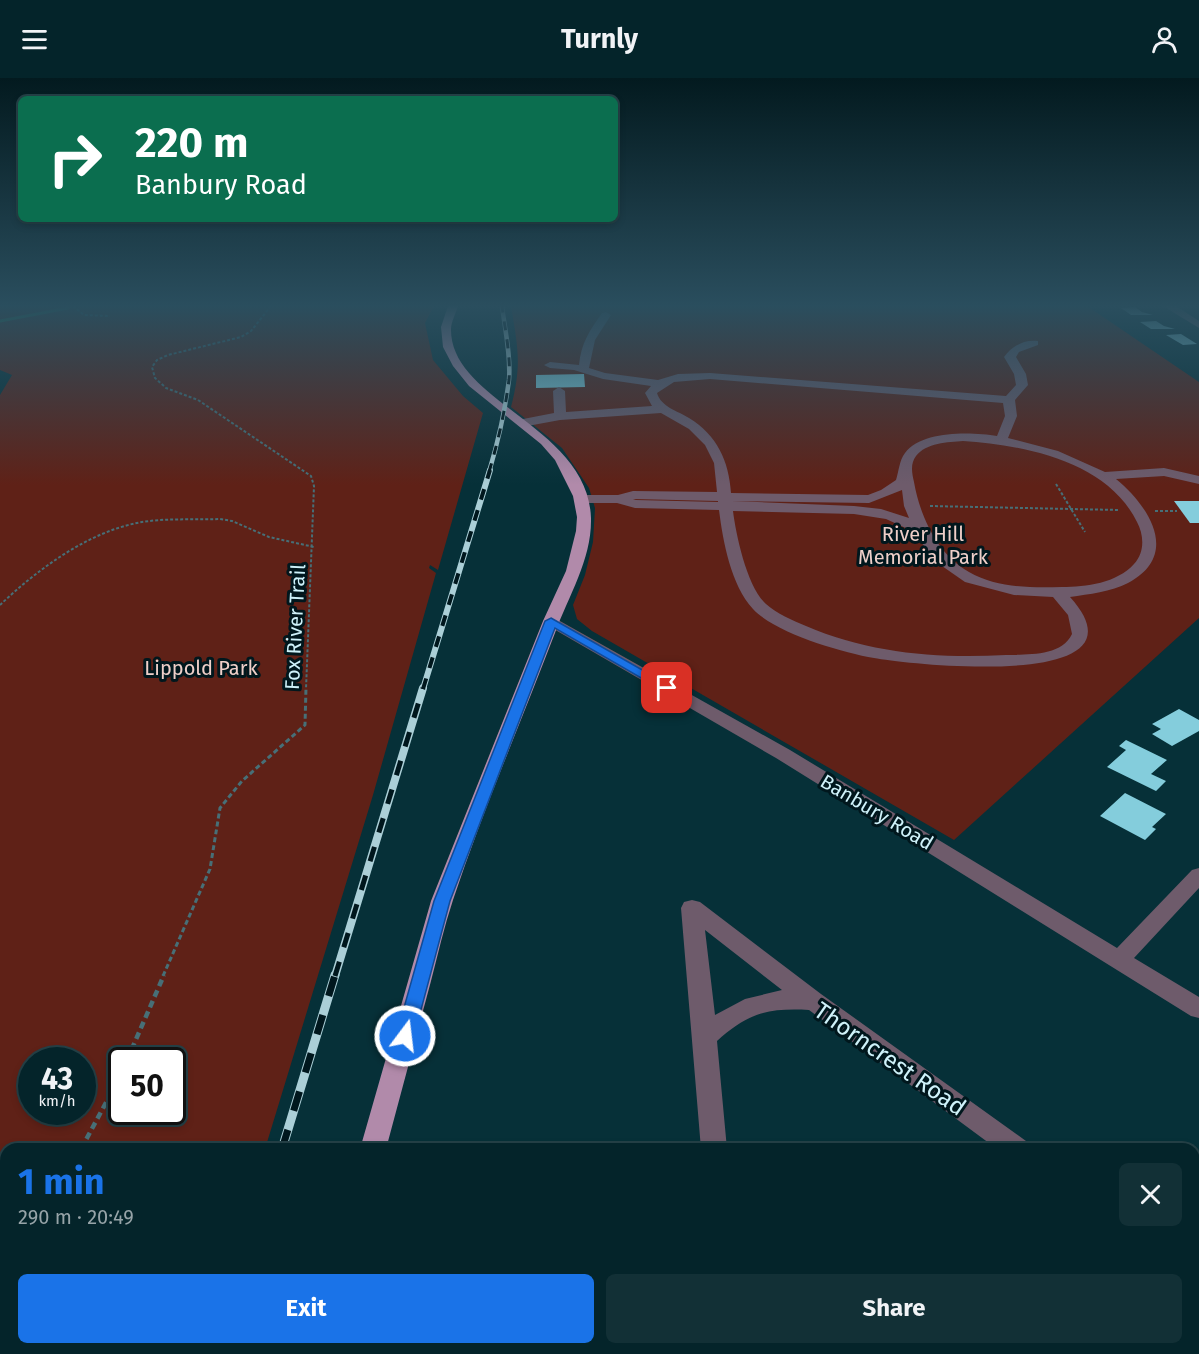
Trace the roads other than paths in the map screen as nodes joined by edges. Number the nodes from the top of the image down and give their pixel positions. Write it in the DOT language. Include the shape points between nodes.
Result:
graph roads {
  1 [pos="456,366"];
  2 [pos="555,366"];
  3 [pos="584,366"];
  4 [pos="1015,366"];
  5 [pos="583,369"];
  6 [pos="660,384"];
  7 [pos="559,391"];
  8 [pos="1009,400"];
  9 [pos="665,409"];
  10 [pos="560,416"];
  11 [pos="522,423"];
  12 [pos="1001,441"];
  13 [pos="906,476"];
  14 [pos="1103,476"];
  15 [pos="1199,480"];
  16 [pos="581,499"];
  17 [pos="869,499"];
  18 [pos="725,502"];
  19 [pos="876,513"];
  20 [pos="924,533"];
  21 [pos="1059,593"];
  22 [pos="551,621"];
  23 [pos="1199,875"];
  24 [pos="1119,960"];
  25 [pos="814,1001"];
  26 [pos="1199,1009"];
  27 [pos="705,1038"];
  28 [pos="376,1143"];
  29 [pos="714,1143"];
  30 [pos="1009,1143"];
  1 -- 11 [label="main road" via="474,386"];
  2 -- 5 [label="street"];
  3 -- 5 [label="street"];
  4 -- 8 [label="street" via="1022,385"];
  5 -- 6 [label="street" via="603,376"];
  6 -- 8 [label="street" via="687,377 723,376"];
  6 -- 9 [label="street" via="652,396"];
  7 -- 10 [label="street"];
  8 -- 12 [label="street" via="1011,416"];
  9 -- 10 [label="street"];
  9 -- 18 [label="street" via="699,431 715,449 722,469"];
  10 -- 11 [label="street"];
  11 -- 16 [label="main road" via="559,458"];
  12 -- 13 [label="street" via="955,438 921,446 908,458"];
  12 -- 14 [label="street" via="1067,458"];
  13 -- 17 [label="street" via="899,487"];
  13 -- 20 [label="street" via="911,506"];
  14 -- 15 [label="street" via="1164,472"];
  14 -- 21 [label="street" via="1137,510 1150,538 1148,554 1130,575 1105,585"];
  16 -- 18 [label="street" via="633,495"];
  16 -- 22 [label="main road" via="584,516 579,559"];
  17 -- 18 [label="street"];
  17 -- 19 [label="street" via="866,507"];
  18 -- 19 [label="street"];
  18 -- 21 [label="street" via="742,576 758,606 800,630 843,645 932,661 1040,658 1071,646 1080,634 1079,619"];
  19 -- 20 [label="street" via="912,524"];
  20 -- 21 [label="street" via="946,564 969,579 1001,589"];
  22 -- 24 [label="street, Banbury Road" via="783,754"];
  22 -- 28 [label="main road" via="442,901"];
  23 -- 24 [label="street"];
  24 -- 26 [label="street, Banbury Road"];
  25 -- 27 [label="street, Thorncrest Road" via="779,999 753,1006 727,1018"];
  25 -- 27 [label="street" via="692,908"];
  25 -- 30 [label="street, Thorncrest Road"];
  27 -- 29 [label="street"];
}
